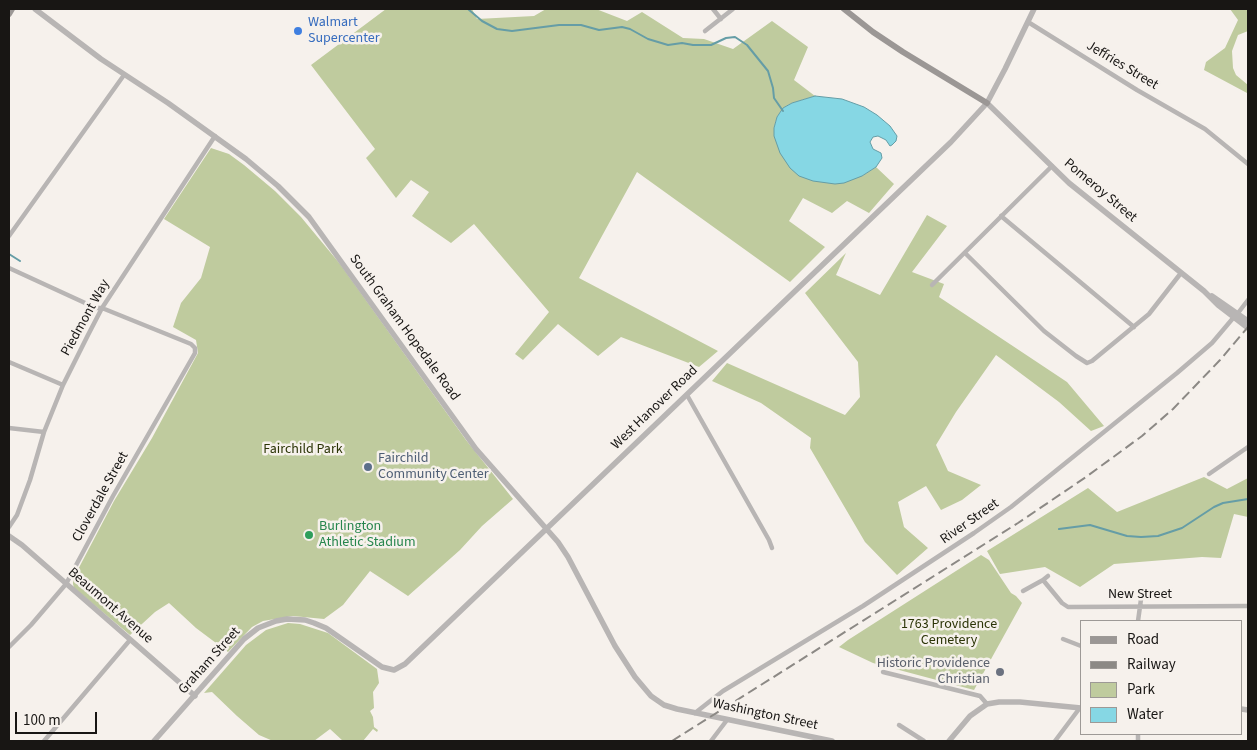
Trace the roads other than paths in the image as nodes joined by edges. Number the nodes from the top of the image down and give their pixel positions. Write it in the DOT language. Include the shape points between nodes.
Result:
graph roads {
  1 [pos="12,9"];
  2 [pos="35,9"];
  3 [pos="713,9"];
  4 [pos="733,9"];
  5 [pos="844,9"];
  6 [pos="1034,9"];
  7 [pos="9,14"];
  8 [pos="721,19"];
  9 [pos="1028,22"];
  10 [pos="705,31"];
  11 [pos="124,75"];
  12 [pos="987,102"];
  13 [pos="215,136"];
  14 [pos="1248,164"];
  15 [pos="1052,166"];
  16 [pos="1001,216"];
  17 [pos="9,236"];
  18 [pos="965,253"];
  19 [pos="9,268"];
  20 [pos="1182,273"];
  21 [pos="932,285"];
  22 [pos="1248,300"];
  23 [pos="102,308"];
  24 [pos="1236,315"];
  25 [pos="1248,321"];
  26 [pos="1134,326"];
  27 [pos="1248,328"];
  28 [pos="9,362"];
  29 [pos="63,385"];
  30 [pos="686,395"];
  31 [pos="9,428"];
  32 [pos="44,432"];
  33 [pos="1248,448"];
  34 [pos="1209,474"];
  35 [pos="9,527"];
  36 [pos="548,529"];
  37 [pos="9,536"];
  38 [pos="772,548"];
  39 [pos="1048,576"];
  40 [pos="1043,580"];
  41 [pos="66,584"];
  42 [pos="1023,591"];
  43 [pos="1142,592"];
  44 [pos="1140,606"];
  45 [pos="1248,606"];
  46 [pos="1138,620"];
  47 [pos="326,628"];
  48 [pos="1063,639"];
  49 [pos="130,640"];
  50 [pos="1080,646"];
  51 [pos="9,647"];
  52 [pos="884,672"];
  53 [pos="195,696"];
  54 [pos="987,704"];
  55 [pos="1080,708"];
  56 [pos="694,713"];
  57 [pos="727,720"];
  58 [pos="899,724"];
  59 [pos="44,741"];
  60 [pos="154,741"];
  61 [pos="711,741"];
  62 [pos="832,741"];
  63 [pos="924,741"];
  64 [pos="949,741"];
  65 [pos="1055,741"];
  1 -- 7 [label="main road"];
  2 -- 11 [label="street, South Graham Hopedale Road"];
  3 -- 8 [label="street"];
  4 -- 8 [label="street"];
  5 -- 12 [label="main road" via="902,52"];
  6 -- 9 [label="street, West Hanover Road"];
  8 -- 10 [label="street"];
  9 -- 12 [label="street, West Hanover Road"];
  9 -- 14 [label="street, Jeffries Street" via="1205,129"];
  11 -- 13 [label="street, South Graham Hopedale Road"];
  11 -- 17 [label="street"];
  12 -- 15 [label="street, Pomeroy Street"];
  12 -- 30 [label="street, West Hanover Road" via="951,142"];
  13 -- 23 [label="street, Piedmont Way"];
  13 -- 36 [label="street, South Graham Hopedale Road" via="262,172 309,217 476,448"];
  15 -- 16 [label="street"];
  15 -- 20 [label="street, Pomeroy Street" via="1088,199"];
  16 -- 18 [label="street"];
  16 -- 26 [label="street"];
  18 -- 21 [label="street"];
  18 -- 26 [label="street" via="1034,321 1083,361 1092,361"];
  19 -- 23 [label="street"];
  20 -- 24 [label="street, Pomeroy Street"];
  20 -- 26 [label="street" via="1149,314"];
  22 -- 24 [label="street, River Street"];
  23 -- 29 [label="street, Piedmont Way"];
  23 -- 41 [label="street, Cloverdale Street" via="191,344 195,355"];
  24 -- 25 [label="street, Pomeroy Street"];
  24 -- 27 [label="street, Pomeroy Street"];
  24 -- 56 [label="street, River Street" via="1212,343 1177,373 1011,507 863,606 723,691"];
  28 -- 29 [label="street"];
  29 -- 32 [label="street, Piedmont Way"];
  30 -- 36 [label="street, West Hanover Road"];
  30 -- 38 [label="street"];
  31 -- 32 [label="street"];
  32 -- 35 [label="street, Piedmont Way" via="30,480"];
  33 -- 34 [label="street"];
  36 -- 47 [label="street, West Hanover Road" via="398,669 379,666"];
  36 -- 56 [label="street, South Graham Hopedale Road" via="568,557 606,629 643,688 664,705"];
  37 -- 41 [label="street, Beaumont Avenue"];
  39 -- 40 [label="street"];
  40 -- 42 [label="street"];
  40 -- 44 [label="street, New Street" via="1068,607"];
  41 -- 49 [label="street, Beaumont Avenue"];
  41 -- 51 [label="street, Cloverdale Street"];
  43 -- 44 [label="street"];
  44 -- 45 [label="street, New Street"];
  44 -- 46 [label="street"];
  47 -- 53 [label="street, Graham Street" via="304,620 287,620 258,628 244,639"];
  48 -- 50 [label="street"];
  49 -- 53 [label="street, Beaumont Avenue"];
  49 -- 59 [label="street"];
  52 -- 54 [label="street" via="980,696"];
  53 -- 60 [label="street, Graham Street"];
  54 -- 55 [label="street" via="1020,702"];
  54 -- 64 [label="street" via="970,716"];
  55 -- 65 [label="street"];
  56 -- 57 [label="street, Washington Street"];
  57 -- 61 [label="street"];
  57 -- 62 [label="street, Washington Street"];
  58 -- 63 [label="street"];
}
